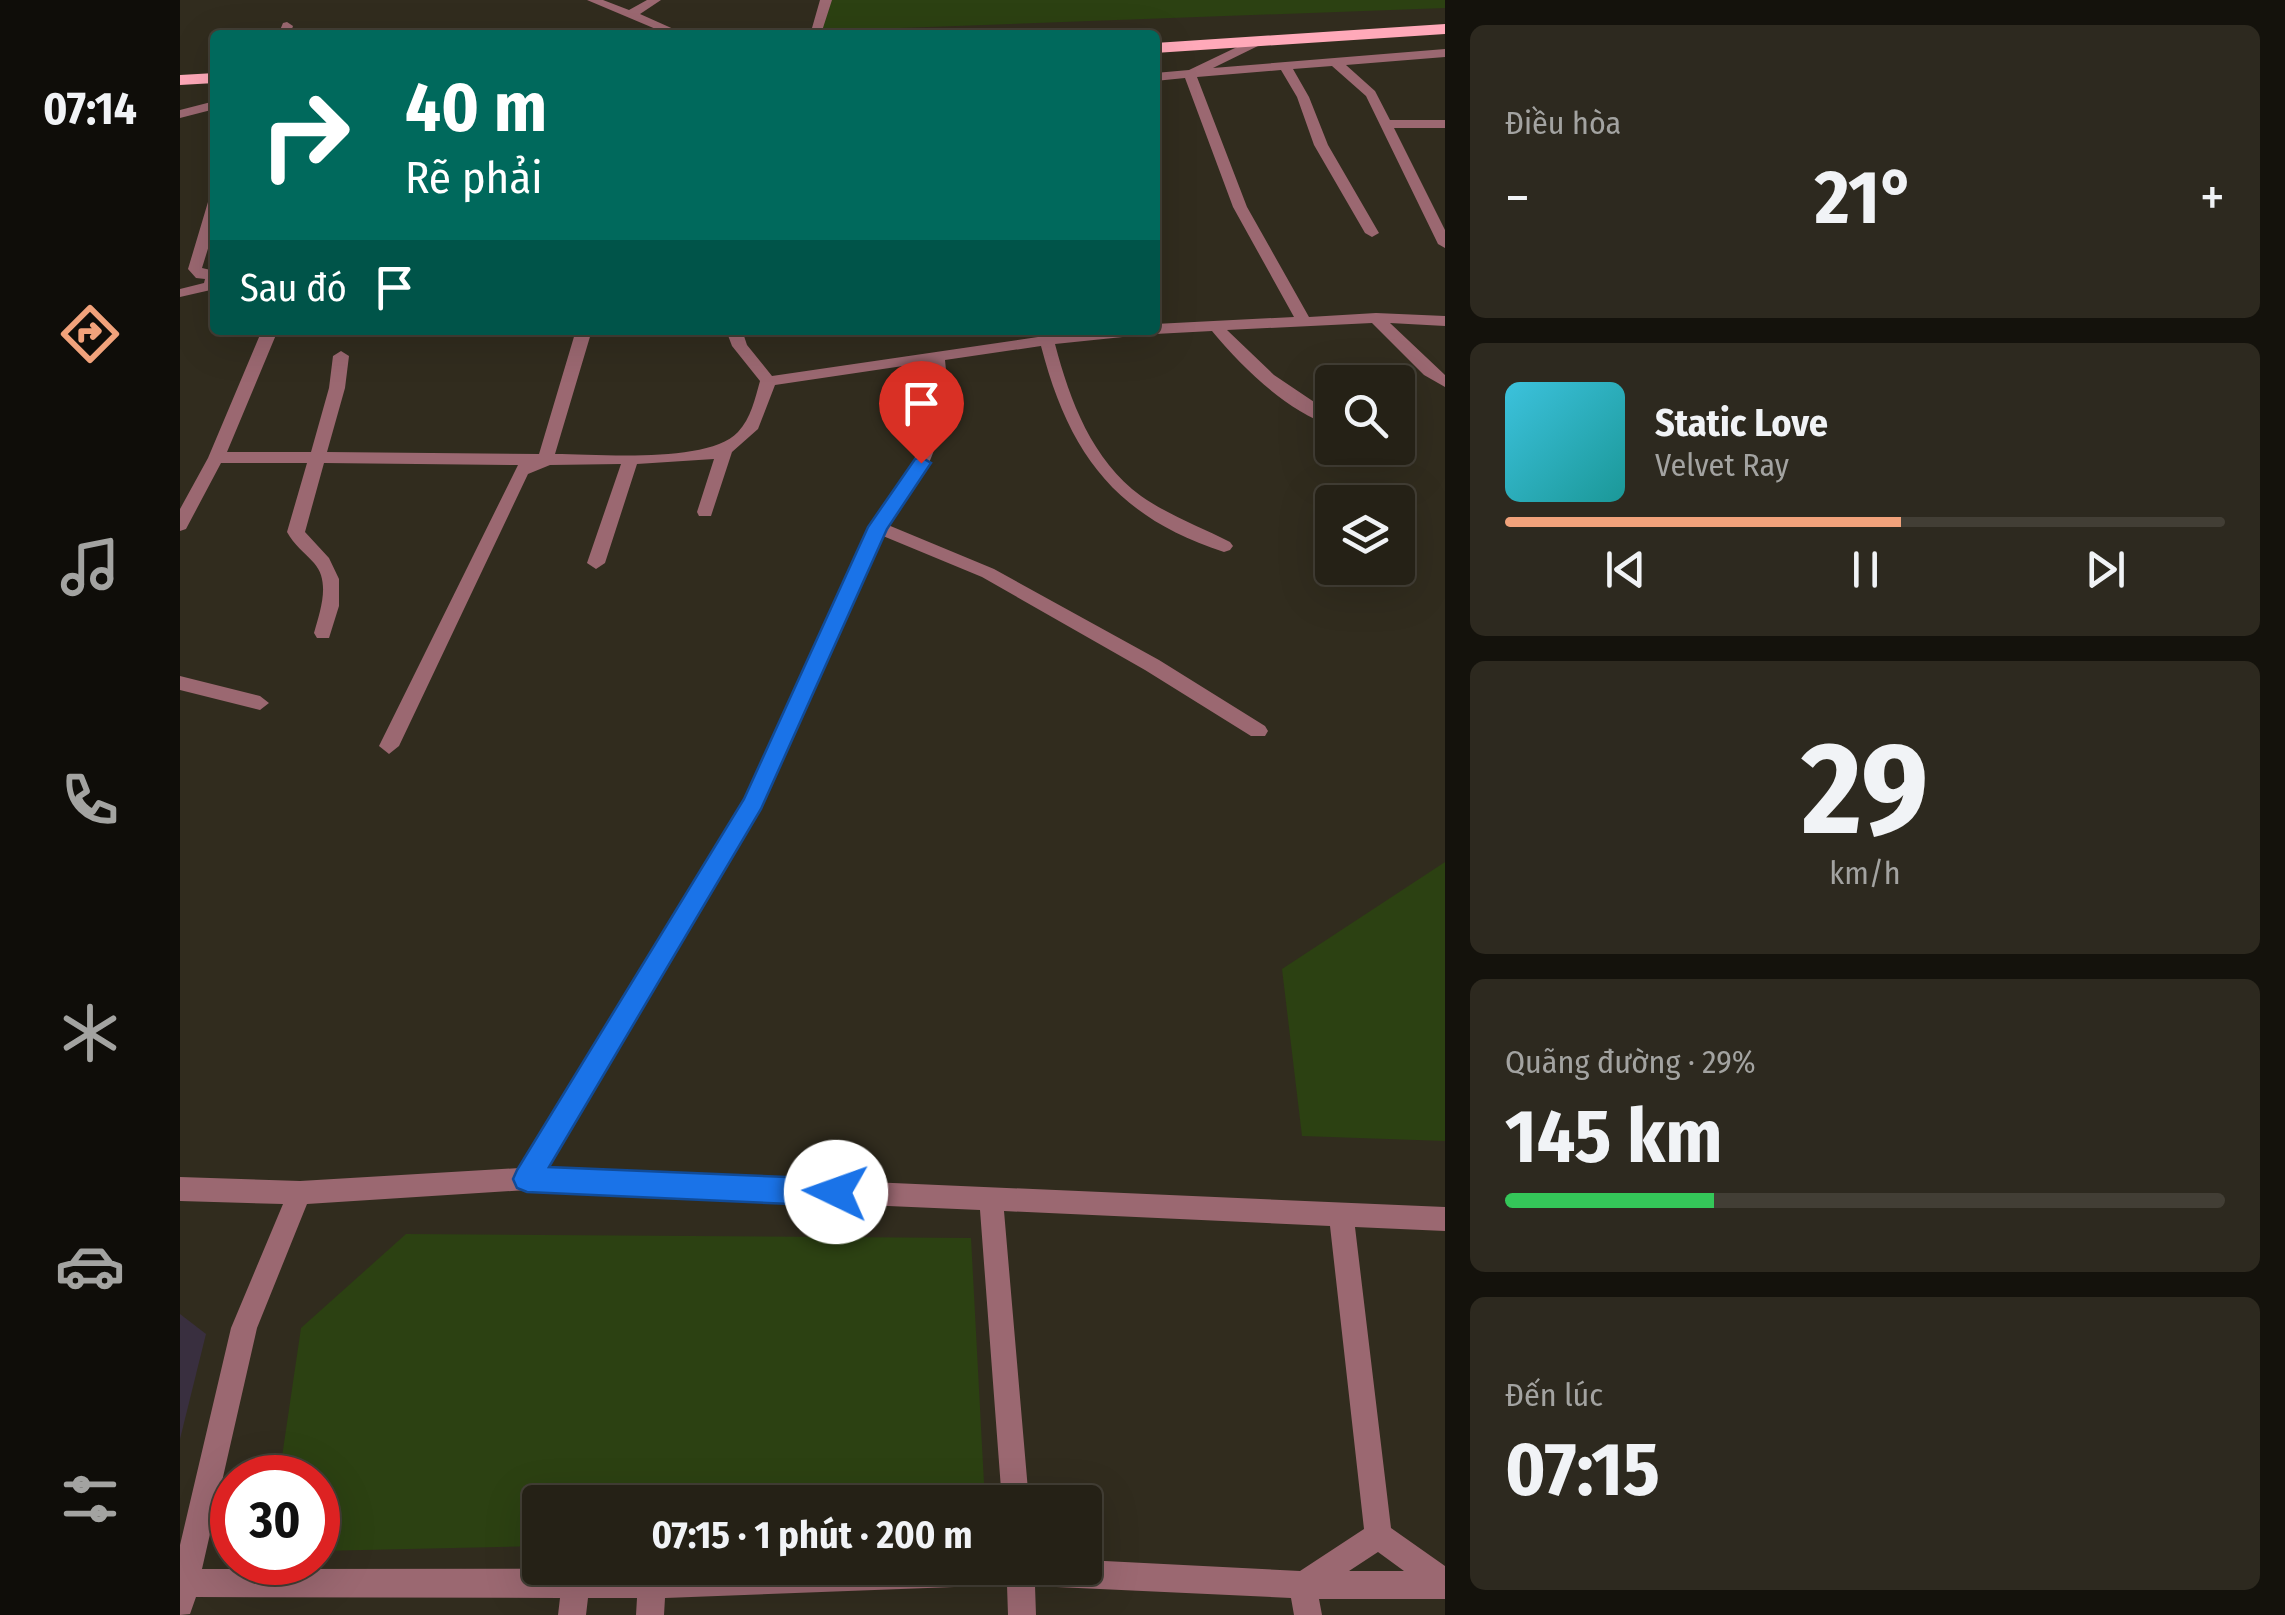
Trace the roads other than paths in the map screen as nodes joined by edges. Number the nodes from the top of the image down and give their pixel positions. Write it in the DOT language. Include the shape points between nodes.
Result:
graph roads {
  1 [pos="593,0"];
  2 [pos="655,0"];
  3 [pos="826,0"];
  4 [pos="630,15"];
  5 [pos="1445,29"];
  6 [pos="668,30"];
  7 [pos="817,30"];
  8 [pos="1258,42"];
  9 [pos="1160,48"];
  10 [pos="1445,52"];
  11 [pos="1333,60"];
  12 [pos="1284,65"];
  13 [pos="1190,74"];
  14 [pos="1160,77"];
  15 [pos="210,78"];
  16 [pos="180,80"];
  17 [pos="210,107"];
  18 [pos="180,117"];
  19 [pos="210,119"];
  20 [pos="1386,124"];
  21 [pos="1445,124"];
  22 [pos="210,220"];
  23 [pos="1372,233"];
  24 [pos="1445,244"];
  25 [pos="210,275"];
  26 [pos="210,286"];
  27 [pos="180,293"];
  28 [pos="1376,318"];
  29 [pos="1445,321"];
  30 [pos="1305,323"];
  31 [pos="1214,324"];
  32 [pos="1160,329"];
  33 [pos="268,335"];
  34 [pos="583,335"];
  35 [pos="736,335"];
  36 [pos="1041,335"];
  37 [pos="1045,335"];
  38 [pos="341,356"];
  39 [pos="937,359"];
  40 [pos="768,381"];
  41 [pos="1445,382"];
  42 [pos="1315,412"];
  43 [pos="725,450"];
  44 [pos="318,456"];
  45 [pos="216,458"];
  46 [pos="631,458"];
  47 [pos="545,461"];
  48 [pos="704,512"];
  49 [pos="180,526"];
  50 [pos="878,527"];
  51 [pos="1224,546"];
  52 [pos="596,562"];
  53 [pos="323,633"];
  54 [pos="180,683"];
  55 [pos="260,702"];
  56 [pos="1258,731"];
  57 [pos="389,746"];
  58 [pos="527,1179"];
  59 [pos="180,1189"];
  60 [pos="300,1193"];
  61 [pos="991,1199"];
  62 [pos="1341,1215"];
  63 [pos="1445,1219"];
  64 [pos="1014,1485"];
  65 [pos="1378,1536"];
  66 [pos="1102,1573"];
  67 [pos="1303,1584"];
  68 [pos="1445,1584"];
  69 [pos="537,1585"];
  70 [pos="576,1585"];
  71 [pos="652,1585"];
  72 [pos="1021,1585"];
  73 [pos="182,1594"];
  74 [pos="572,1615"];
  75 [pos="650,1615"];
  76 [pos="1022,1615"];
  77 [pos="1308,1615"];
  1 -- 4 [label="street"];
  2 -- 4 [label="street"];
  3 -- 7 [label="street"];
  4 -- 6 [label="street"];
  5 -- 8 [label="main road"];
  8 -- 9 [label="main road"];
  8 -- 13 [label="street"];
  10 -- 11 [label="street"];
  11 -- 12 [label="street"];
  11 -- 20 [label="street" via="1372,94"];
  12 -- 13 [label="street"];
  12 -- 23 [label="street"];
  13 -- 14 [label="street"];
  13 -- 30 [label="street" via="1240,207"];
  15 -- 16 [label="main road"];
  17 -- 18 [label="street"];
  18 -- 19 [label="street"];
  20 -- 21 [label="street"];
  20 -- 24 [label="street"];
  22 -- 25 [label="street" via="196,269"];
  26 -- 27 [label="street"];
  28 -- 29 [label="street"];
  28 -- 30 [label="street"];
  28 -- 41 [label="street"];
  30 -- 31 [label="street"];
  31 -- 32 [label="street"];
  31 -- 42 [label="street" via="1242,357"];
  33 -- 45 [label="street"];
  34 -- 47 [label="street"];
  35 -- 40 [label="street"];
  36 -- 39 [label="street"];
  37 -- 51 [label="street" via="1062,397 1099,464 1134,498"];
  38 -- 44 [label="street"];
  39 -- 40 [label="street"];
  39 -- 50 [label="street" via="942,410 921,463"];
  40 -- 43 [label="street" via="756,424"];
  43 -- 46 [label="street"];
  43 -- 48 [label="street"];
  44 -- 45 [label="street"];
  44 -- 47 [label="street"];
  44 -- 53 [label="street" via="296,534 331,580"];
  45 -- 49 [label="street"];
  46 -- 47 [label="street"];
  46 -- 52 [label="street"];
  47 -- 57 [label="street" via="521,470"];
  50 -- 56 [label="street" via="988,573"];
  50 -- 58 [label="street" via="753,803"];
  54 -- 55 [label="street"];
  58 -- 60 [label="street"];
  58 -- 61 [label="street"];
  59 -- 60 [label="street"];
  60 -- 73 [label="street" via="244,1328"];
  61 -- 62 [label="street"];
  61 -- 64 [label="street"];
  62 -- 63 [label="street"];
  62 -- 65 [label="street"];
  65 -- 67 [label="street"];
  65 -- 68 [label="street"];
  66 -- 67 [label="street"];
  67 -- 68 [label="street"];
  67 -- 77 [label="street"];
  69 -- 73 [label="street"];
  70 -- 74 [label="street"];
  71 -- 75 [label="street"];
  72 -- 76 [label="street"];
}
